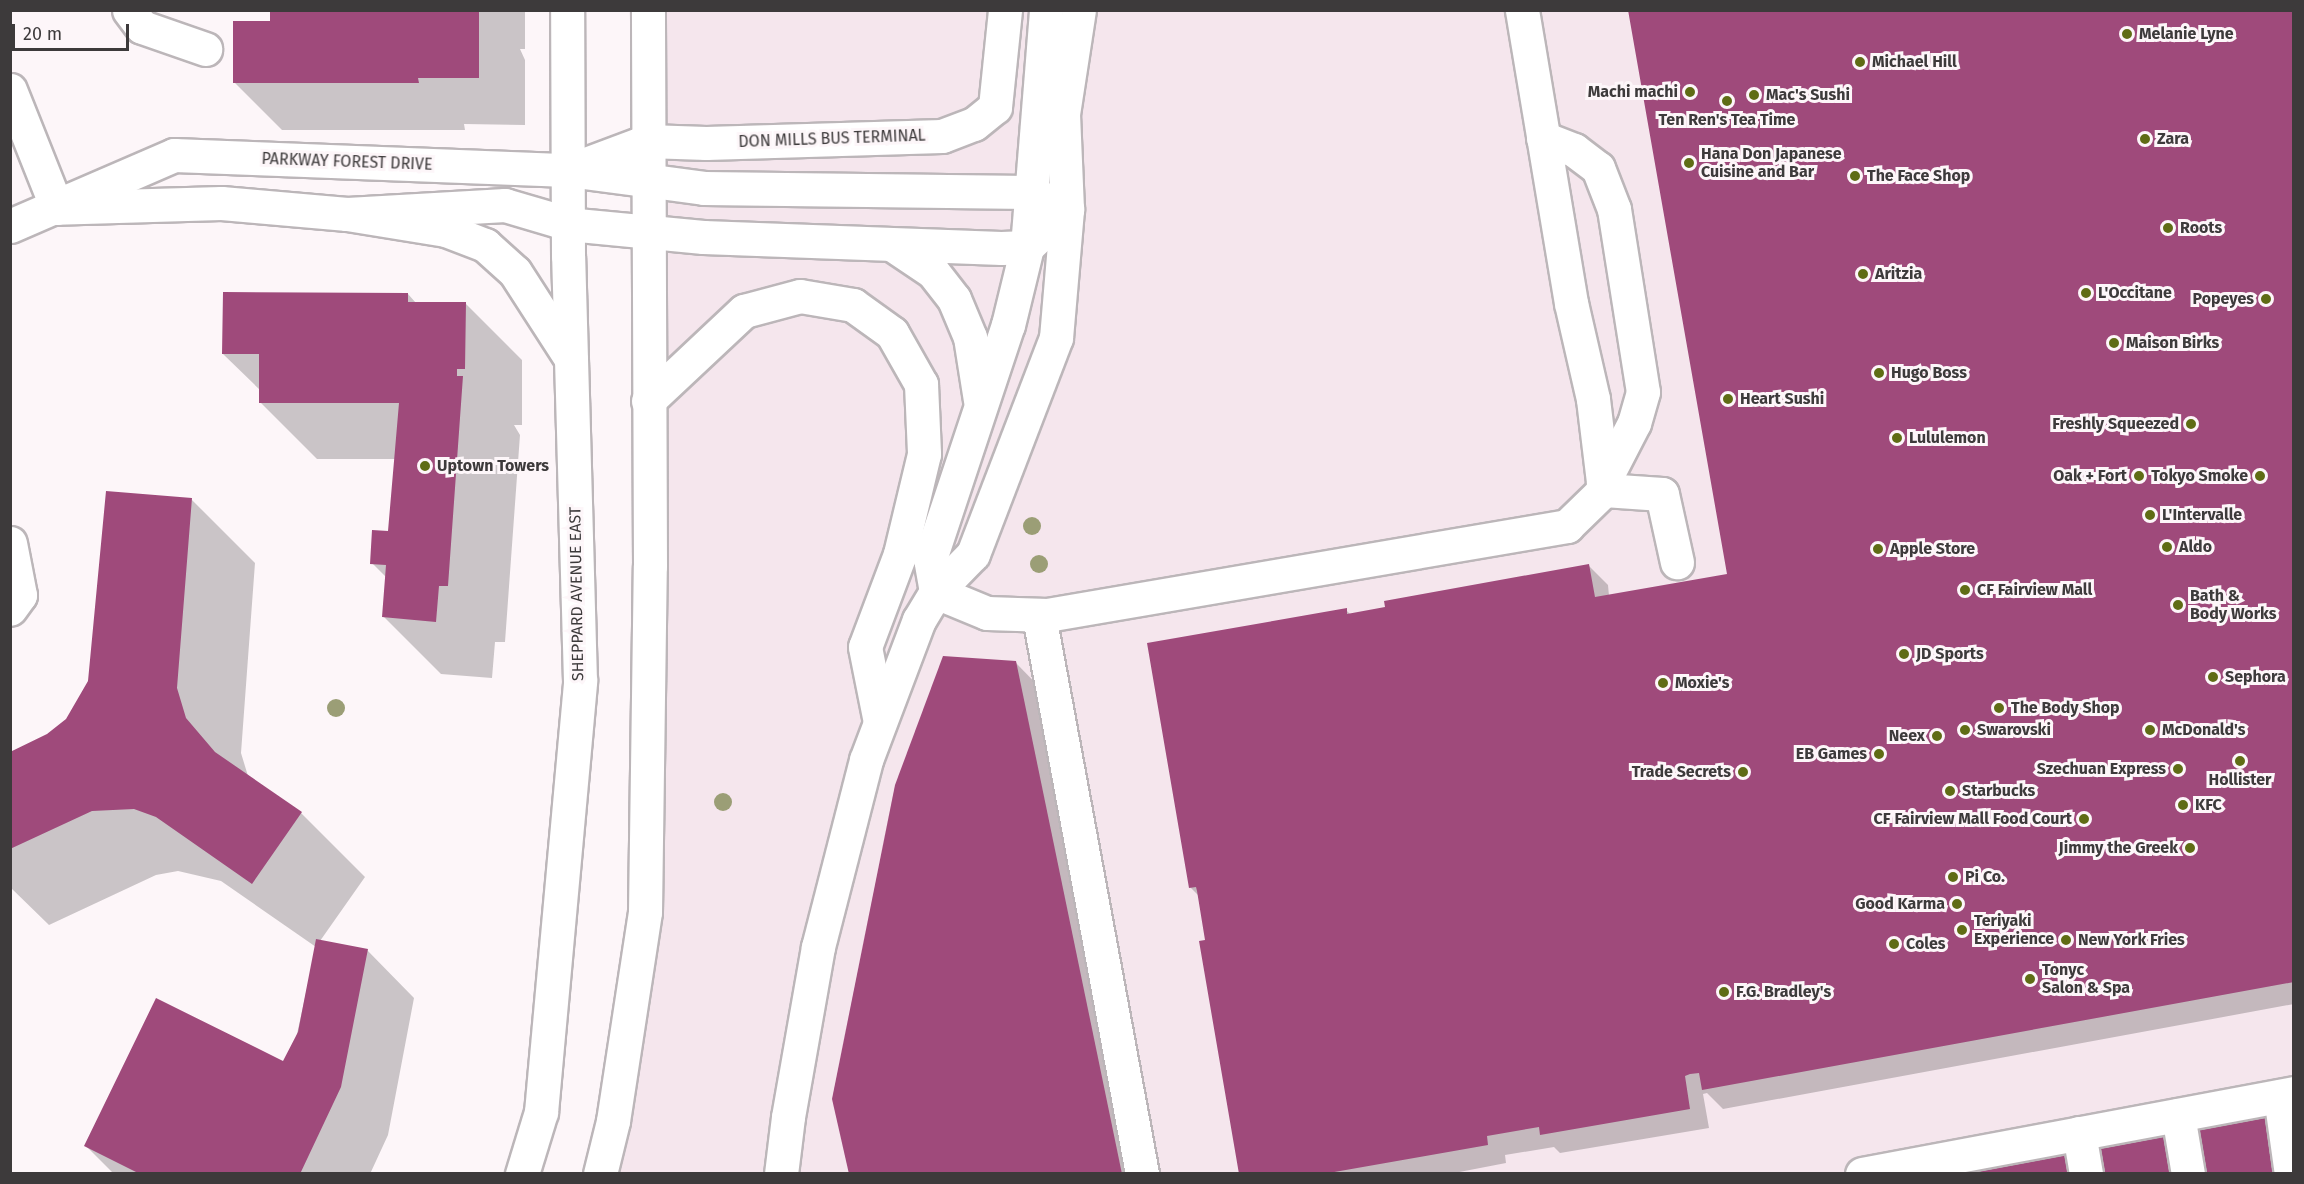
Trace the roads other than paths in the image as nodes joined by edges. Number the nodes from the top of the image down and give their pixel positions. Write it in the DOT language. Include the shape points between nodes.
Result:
graph roads {
  1 [pos="129,10"];
  2 [pos="567,10"];
  3 [pos="648,10"];
  4 [pos="1005,10"];
  5 [pos="1046,10"];
  6 [pos="1079,10"];
  7 [pos="1522,10"];
  8 [pos="205,49"];
  9 [pos="10,90"];
  10 [pos="1543,138"];
  11 [pos="647,141"];
  12 [pos="568,170"];
  13 [pos="647,182"];
  14 [pos="1029,192"];
  15 [pos="57,208"];
  16 [pos="1067,209"];
  17 [pos="347,214"];
  18 [pos="569,224"];
  19 [pos="10,226"];
  20 [pos="646,232"];
  21 [pos="894,245"];
  22 [pos="1027,247"];
  23 [pos="571,359"];
  24 [pos="648,401"];
  25 [pos="980,402"];
  26 [pos="1604,487"];
  27 [pos="10,543"];
  28 [pos="1677,562"];
  29 [pos="936,592"];
  30 [pos="10,609"];
  31 [pos="1039,616"];
  32 [pos="880,722"];
  33 [pos="2287,1095"];
  34 [pos="2178,1115"];
  35 [pos="2079,1133"];
  36 [pos="1979,1163"];
  37 [pos="522,1173"];
  38 [pos="600,1173"];
  39 [pos="782,1173"];
  40 [pos="1142,1173"];
  41 [pos="1871,1173"];
  42 [pos="2086,1173"];
  43 [pos="2188,1173"];
  44 [pos="2292,1173"];
  1 -- 8 [label="main road" via="142,27"];
  2 -- 12 [label="main road, SHEPPARD AVENUE EAST"];
  3 -- 11 [label="main road"];
  4 -- 11 [label="main road, DON MILLS BUS TERMINAL" via="995,107 974,124 942,136"];
  5 -- 14 [label="main road"];
  6 -- 16 [label="main road" via="1063,114"];
  7 -- 10 [label="main road"];
  9 -- 15 [label="main road"];
  10 -- 26 [label="main road" via="1571,303 1593,399"];
  10 -- 26 [label="main road" via="1574,150 1598,168 1614,209 1643,392 1634,423"];
  11 -- 12 [label="main road, DON MILLS BUS TERMINAL"];
  11 -- 13 [label="main road"];
  12 -- 13 [label="main road, PARKWAY FOREST DRIVE"];
  12 -- 15 [label="main road, PARKWAY FOREST DRIVE" via="174,155"];
  12 -- 18 [label="main road, SHEPPARD AVENUE EAST"];
  13 -- 14 [label="main road, PARKWAY FOREST DRIVE" via="704,188"];
  13 -- 20 [label="main road"];
  14 -- 16 [label="main road"];
  14 -- 22 [label="main road"];
  15 -- 17 [label="main road, PARKWAY FOREST DRIVE" via="221,203"];
  15 -- 19 [label="main road, PARKWAY FOREST DRIVE"];
  16 -- 22 [label="main road"];
  16 -- 29 [label="main road" via="1056,338 973,554"];
  17 -- 18 [label="main road, PARKWAY FOREST DRIVE" via="506,205"];
  17 -- 23 [label="main road" via="446,231 484,245 515,272"];
  18 -- 20 [label="main road, PARKWAY FOREST DRIVE"];
  18 -- 23 [label="main road, SHEPPARD AVENUE EAST"];
  20 -- 21 [label="main road, PARKWAY FOREST DRIVE"];
  20 -- 24 [label="main road"];
  21 -- 22 [label="main road, PARKWAY FOREST DRIVE"];
  21 -- 25 [label="main road" via="933,272 954,298 970,337"];
  22 -- 25 [label="main road" via="1008,325"];
  23 -- 37 [label="main road, SHEPPARD AVENUE EAST" via="580,681 541,1112"];
  24 -- 32 [label="main road" via="744,311 800,296 853,305 892,333 921,384 924,454 900,554 865,647"];
  24 -- 38 [label="main road" via="645,912 613,1121"];
  25 -- 29 [label="main road" via="930,559"];
  26 -- 28 [label="main road" via="1662,494"];
  26 -- 31 [label="main road" via="1568,526"];
  27 -- 30 [label="main road" via="20,595"];
  29 -- 31 [label="main road" via="987,613"];
  29 -- 32 [label="main road" via="919,620"];
  31 -- 40 [label="main road"];
  32 -- 39 [label="main road" via="866,760 818,947"];
  33 -- 34 [label="main road"];
  33 -- 44 [label="main road"];
  34 -- 35 [label="main road"];
  34 -- 43 [label="main road"];
  35 -- 36 [label="main road"];
  35 -- 42 [label="main road"];
  36 -- 41 [label="main road"];
}
